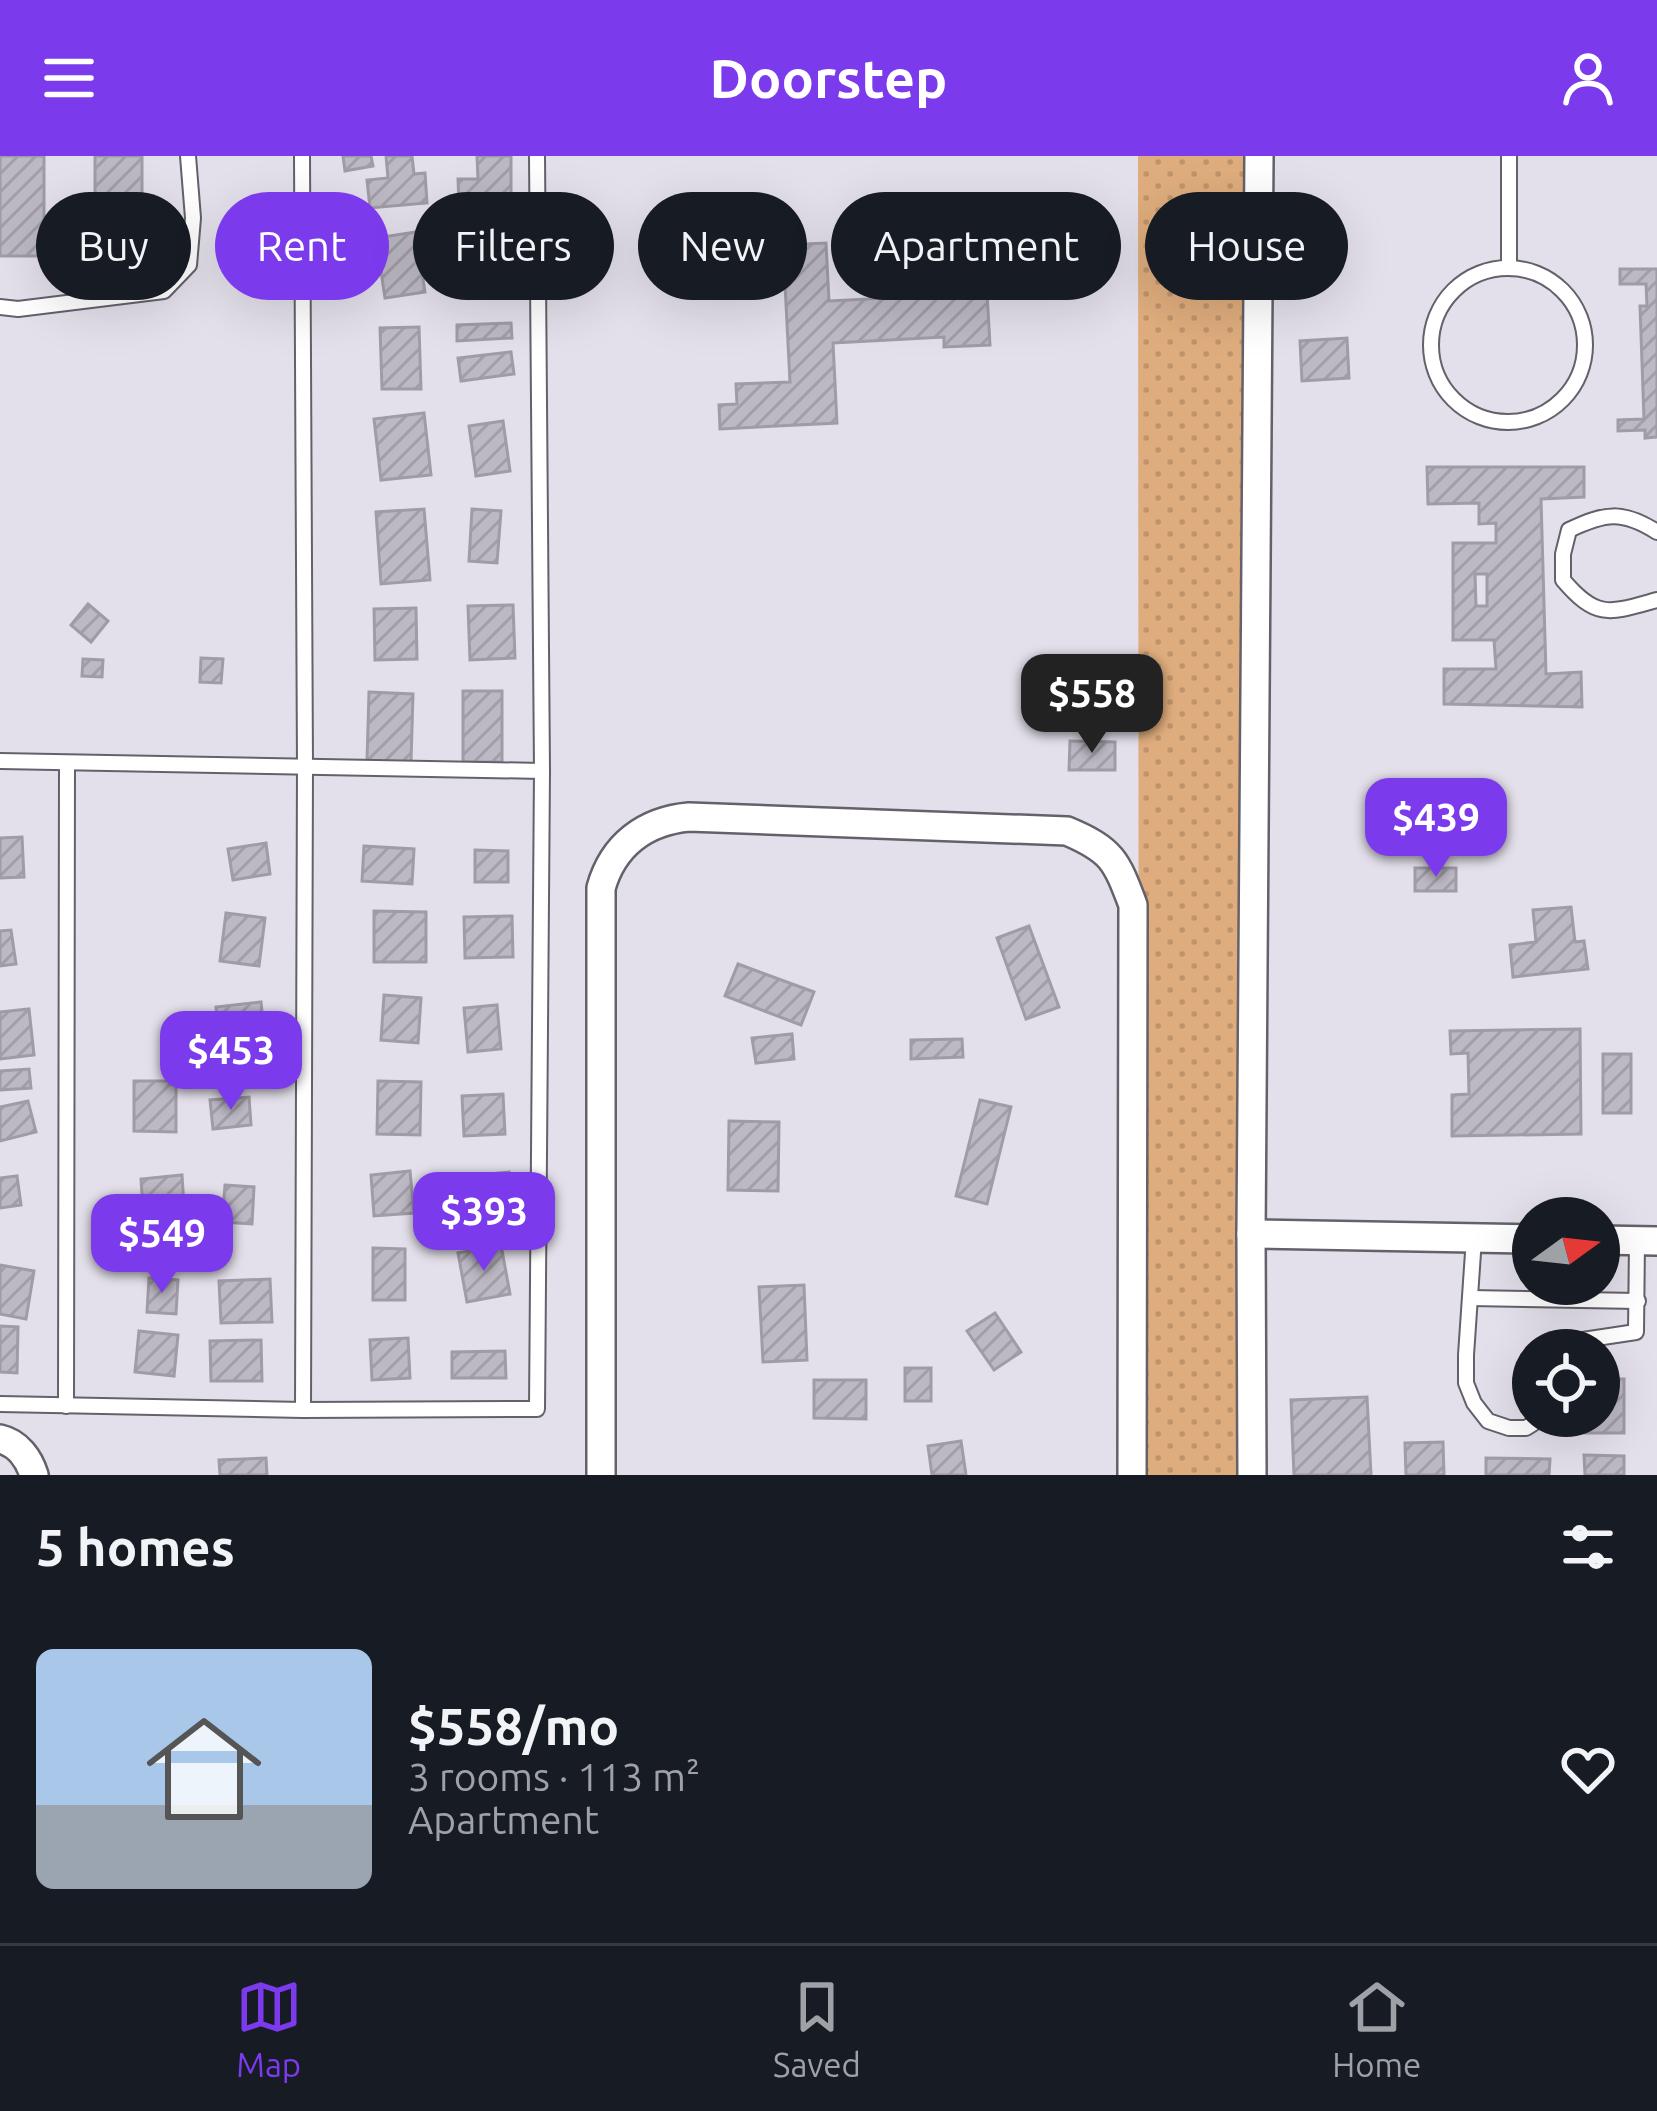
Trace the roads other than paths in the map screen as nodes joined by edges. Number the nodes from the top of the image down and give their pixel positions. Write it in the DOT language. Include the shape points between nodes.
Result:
graph roads {
  1 [pos="188,156"];
  2 [pos="302,156"];
  3 [pos="537,156"];
  4 [pos="1259,156"];
  5 [pos="1509,156"];
  6 [pos="1510,266"];
  7 [pos="0,307"];
  8 [pos="1657,532"];
  9 [pos="1657,600"];
  10 [pos="0,761"];
  11 [pos="67,763"];
  12 [pos="305,765"];
  13 [pos="542,771"];
  14 [pos="1251,1234"];
  15 [pos="1474,1238"];
  16 [pos="1512,1239"];
  17 [pos="1647,1241"];
  18 [pos="1470,1298"];
  19 [pos="1638,1301"];
  20 [pos="1620,1334"];
  21 [pos="0,1404"];
  22 [pos="66,1406"];
  23 [pos="303,1410"];
  24 [pos="1512,1428"];
  25 [pos="0,1439"];
  26 [pos="34,1475"];
  27 [pos="602,1475"];
  28 [pos="1132,1475"];
  29 [pos="1252,1475"];
  1 -- 7 [label="lane" via="189,265 164,291"];
  2 -- 12 [label="lane"];
  3 -- 13 [label="lane"];
  4 -- 14 [label="street"];
  5 -- 6 [label="lane"];
  6 -- 6 [label="lane" via="1470,276 1441,304 1429,343 1439,383 1467,412 1506,424 1546,415 1575,386 1586,347 1576,308 1548,278"];
  8 -- 9 [label="lane" via="1621,515 1569,530 1563,580 1596,610"];
  10 -- 11 [label="lane"];
  11 -- 12 [label="lane"];
  11 -- 22 [label="lane"];
  12 -- 13 [label="lane"];
  12 -- 23 [label="lane"];
  13 -- 23 [label="lane" via="537,1408"];
  14 -- 15 [label="street"];
  14 -- 29 [label="street"];
  15 -- 16 [label="street"];
  15 -- 18 [label="lane"];
  17 -- 19 [label="lane"];
  18 -- 19 [label="lane"];
  18 -- 24 [label="lane" via="1466,1383 1488,1420"];
  19 -- 20 [label="lane" via="1636,1332"];
  21 -- 22 [label="lane"];
  22 -- 23 [label="lane"];
  25 -- 26 [label="street" via="28,1458"];
  27 -- 28 [label="street" via="601,888 614,855 633,836 688,817 1067,831 1096,843 1118,867 1133,904"];
}
